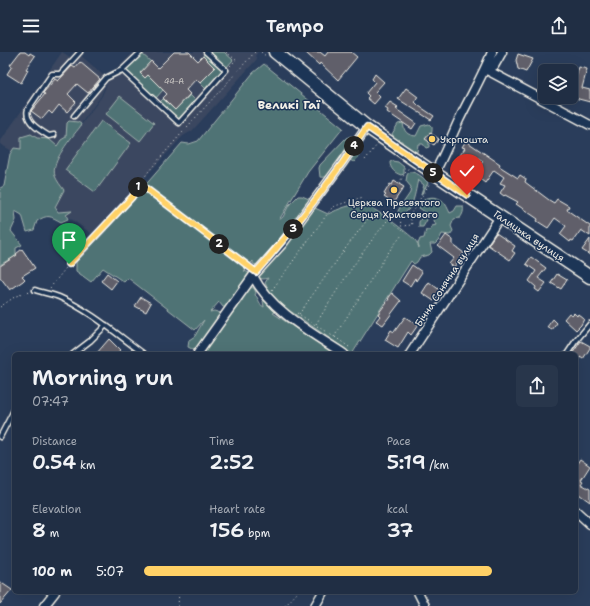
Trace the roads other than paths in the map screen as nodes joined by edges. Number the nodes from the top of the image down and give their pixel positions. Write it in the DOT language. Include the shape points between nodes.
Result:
graph roads {
  1 [pos="80,52"];
  2 [pos="141,52"];
  3 [pos="206,52"];
  4 [pos="275,52"];
  5 [pos="492,52"];
  6 [pos="502,52"];
  7 [pos="485,69"];
  8 [pos="122,70"];
  9 [pos="74,116"];
  10 [pos="590,125"];
  11 [pos="367,127"];
  12 [pos="54,135"];
  13 [pos="433,177"];
  14 [pos="500,217"];
  15 [pos="255,274"];
  16 [pos="590,277"];
  17 [pos="35,290"];
  18 [pos="590,324"];
  19 [pos="106,325"];
  20 [pos="75,352"];
  21 [pos="141,352"];
  22 [pos="199,352"];
  23 [pos="341,352"];
  24 [pos="411,352"];
  25 [pos="568,352"];
  26 [pos="12,414"];
  27 [pos="0,438"];
  28 [pos="578,513"];
  29 [pos="590,524"];
  30 [pos="53,594"];
  31 [pos="322,594"];
  32 [pos="419,594"];
  33 [pos="44,606"];
  34 [pos="315,606"];
  35 [pos="425,606"];
  1 -- 12 [label="lane" via="60,74 52,74 26,114 43,133 48,136"];
  2 -- 8 [label="lane"];
  3 -- 8 [label="lane" via="226,70 178,123"];
  4 -- 11 [label="street, Галицька вулиця"];
  5 -- 7 [label="street"];
  6 -- 7 [label="street" via="494,66"];
  7 -- 10 [label="street"];
  7 -- 13 [label="street"];
  8 -- 9 [label="lane" via="106,78"];
  11 -- 13 [label="street, Галицька вулиця"];
  11 -- 15 [label="street" via="283,242"];
  13 -- 14 [label="street, Галицька вулиця"];
  14 -- 16 [label="street, Галицька вулиця"];
  14 -- 24 [label="street, Бічна Сонячна вулиця"];
  15 -- 22 [label="street"];
  15 -- 23 [label="street" via="258,286 281,310"];
  17 -- 19 [label="lane" via="59,297"];
  18 -- 25 [label="lane"];
  19 -- 20 [label="lane"];
  19 -- 21 [label="lane"];
  26 -- 27 [label="lane"];
  28 -- 29 [label="street"];
  30 -- 33 [label="street"];
  31 -- 34 [label="street"];
  32 -- 35 [label="street"];
}
